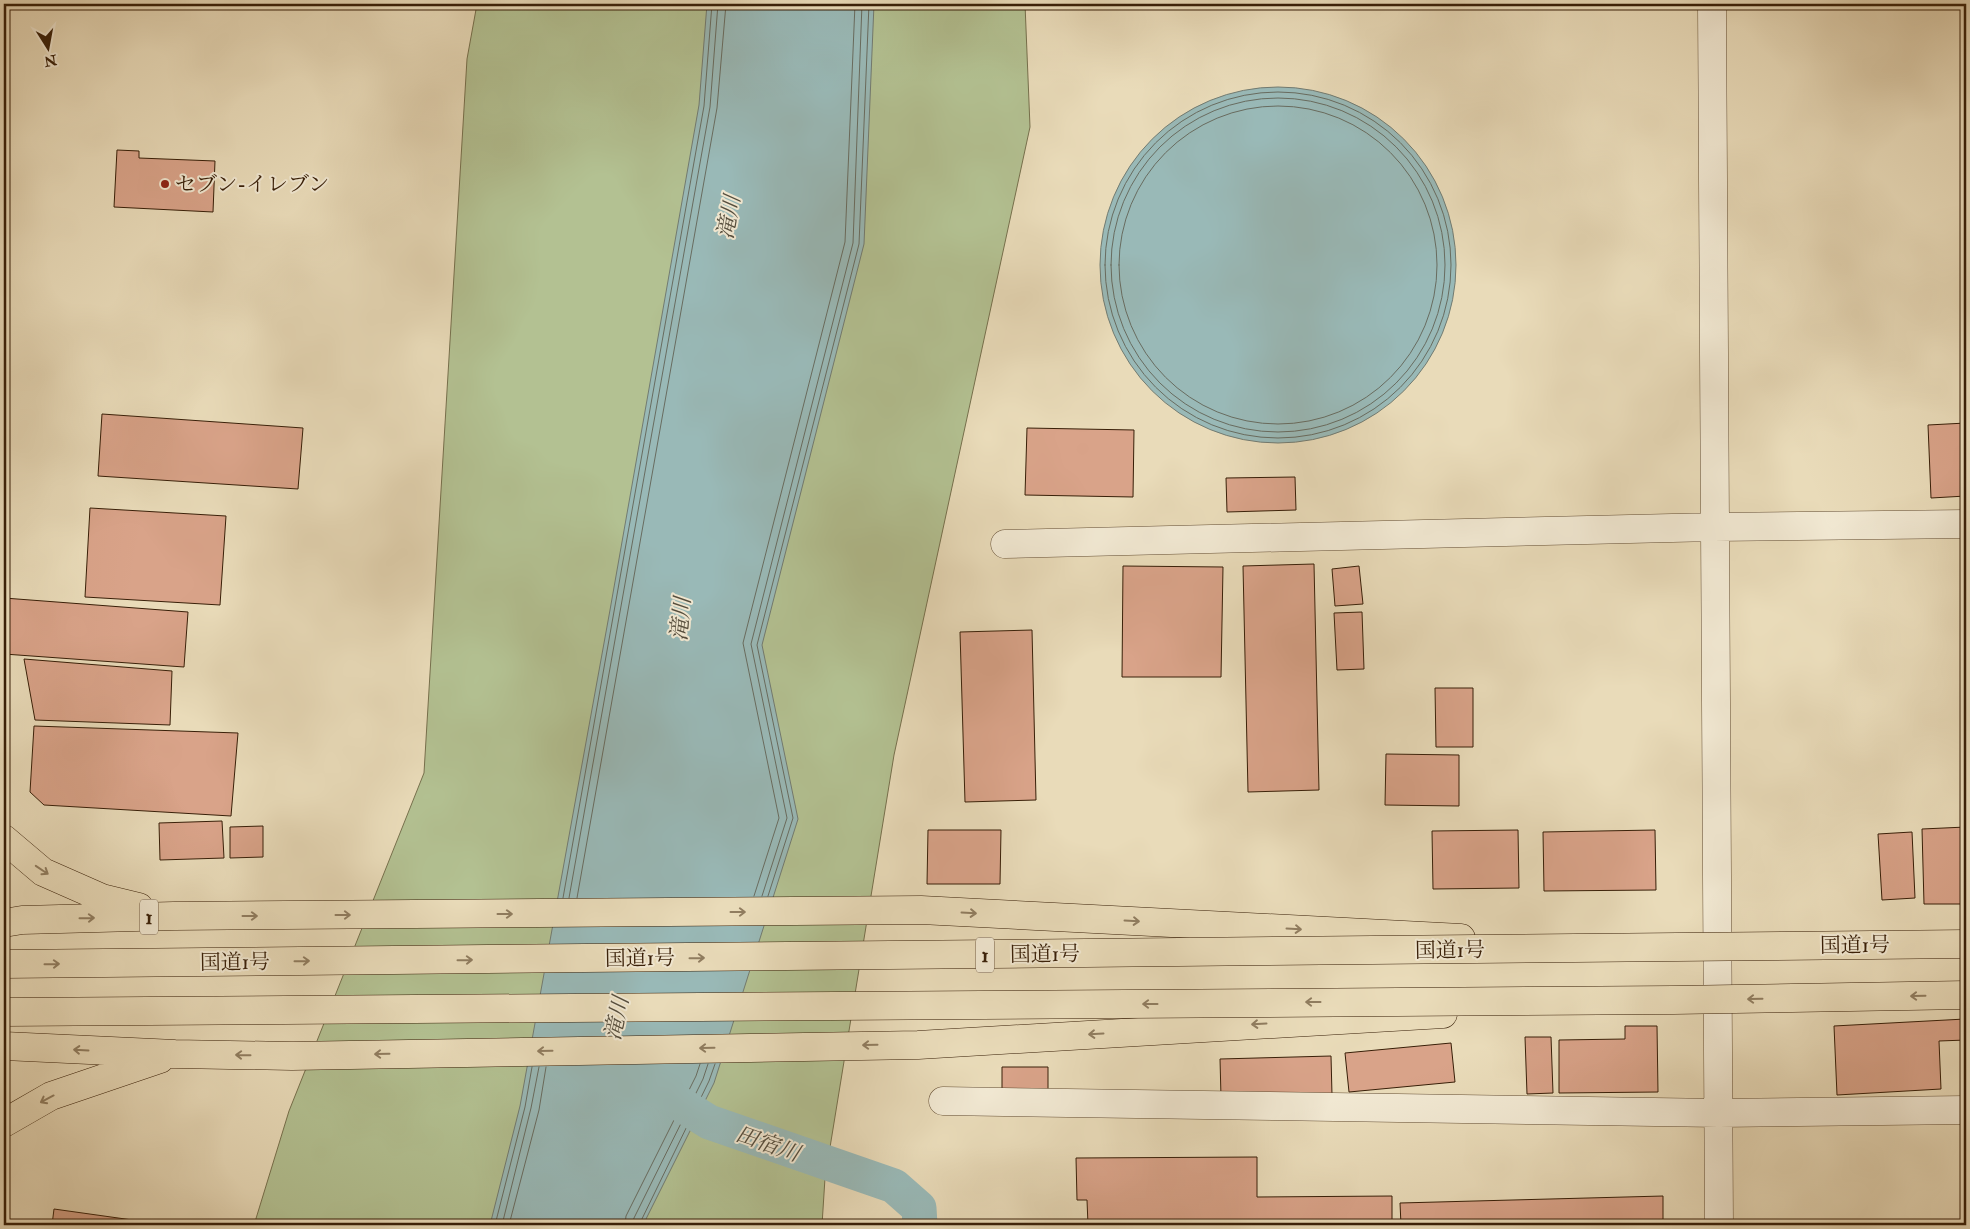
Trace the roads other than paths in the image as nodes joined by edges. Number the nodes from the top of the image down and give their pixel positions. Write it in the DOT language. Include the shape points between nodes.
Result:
graph roads {
  1 [pos="1712,4"];
  2 [pos="1966,524"];
  3 [pos="1714,527"];
  4 [pos="1005,544"];
  5 [pos="4,839"];
  6 [pos="174,916"];
  7 [pos="4,923"];
  8 [pos="1966,944"];
  9 [pos="1667,948"];
  10 [pos="4,964"];
  11 [pos="1966,995"];
  12 [pos="1674,1000"];
  13 [pos="4,1012"];
  14 [pos="4,1046"];
  15 [pos="175,1054"];
  16 [pos="943,1101"];
  17 [pos="1966,1110"];
  18 [pos="1719,1112"];
  19 [pos="4,1123"];
  20 [pos="1719,1225"];
  1 -- 3 [label="street"];
  2 -- 3 [label="street"];
  3 -- 4 [label="street"];
  3 -- 18 [label="street"];
  5 -- 6 [label="highway, 1, one-way" via="43,872 102,898"];
  7 -- 6 [label="highway, 1, one-way"];
  6 -- 9 [label="highway, 1, one-way, bridge" via="921,910"];
  8 -- 9 [label="highway, 国道1号 / 1, bridge"];
  10 -- 9 [label="highway, 国道1号 / 1, one-way, bridge"];
  11 -- 12 [label="highway, one-way, bridge"];
  12 -- 13 [label="highway, one-way, bridge"];
  12 -- 15 [label="highway, one-way, bridge" via="918,1044 292,1056"];
  15 -- 14 [label="highway, one-way"];
  15 -- 19 [label="highway, one-way" via="51,1096"];
  16 -- 18 [label="street"];
  17 -- 18 [label="street"];
  18 -- 20 [label="street"];
}
